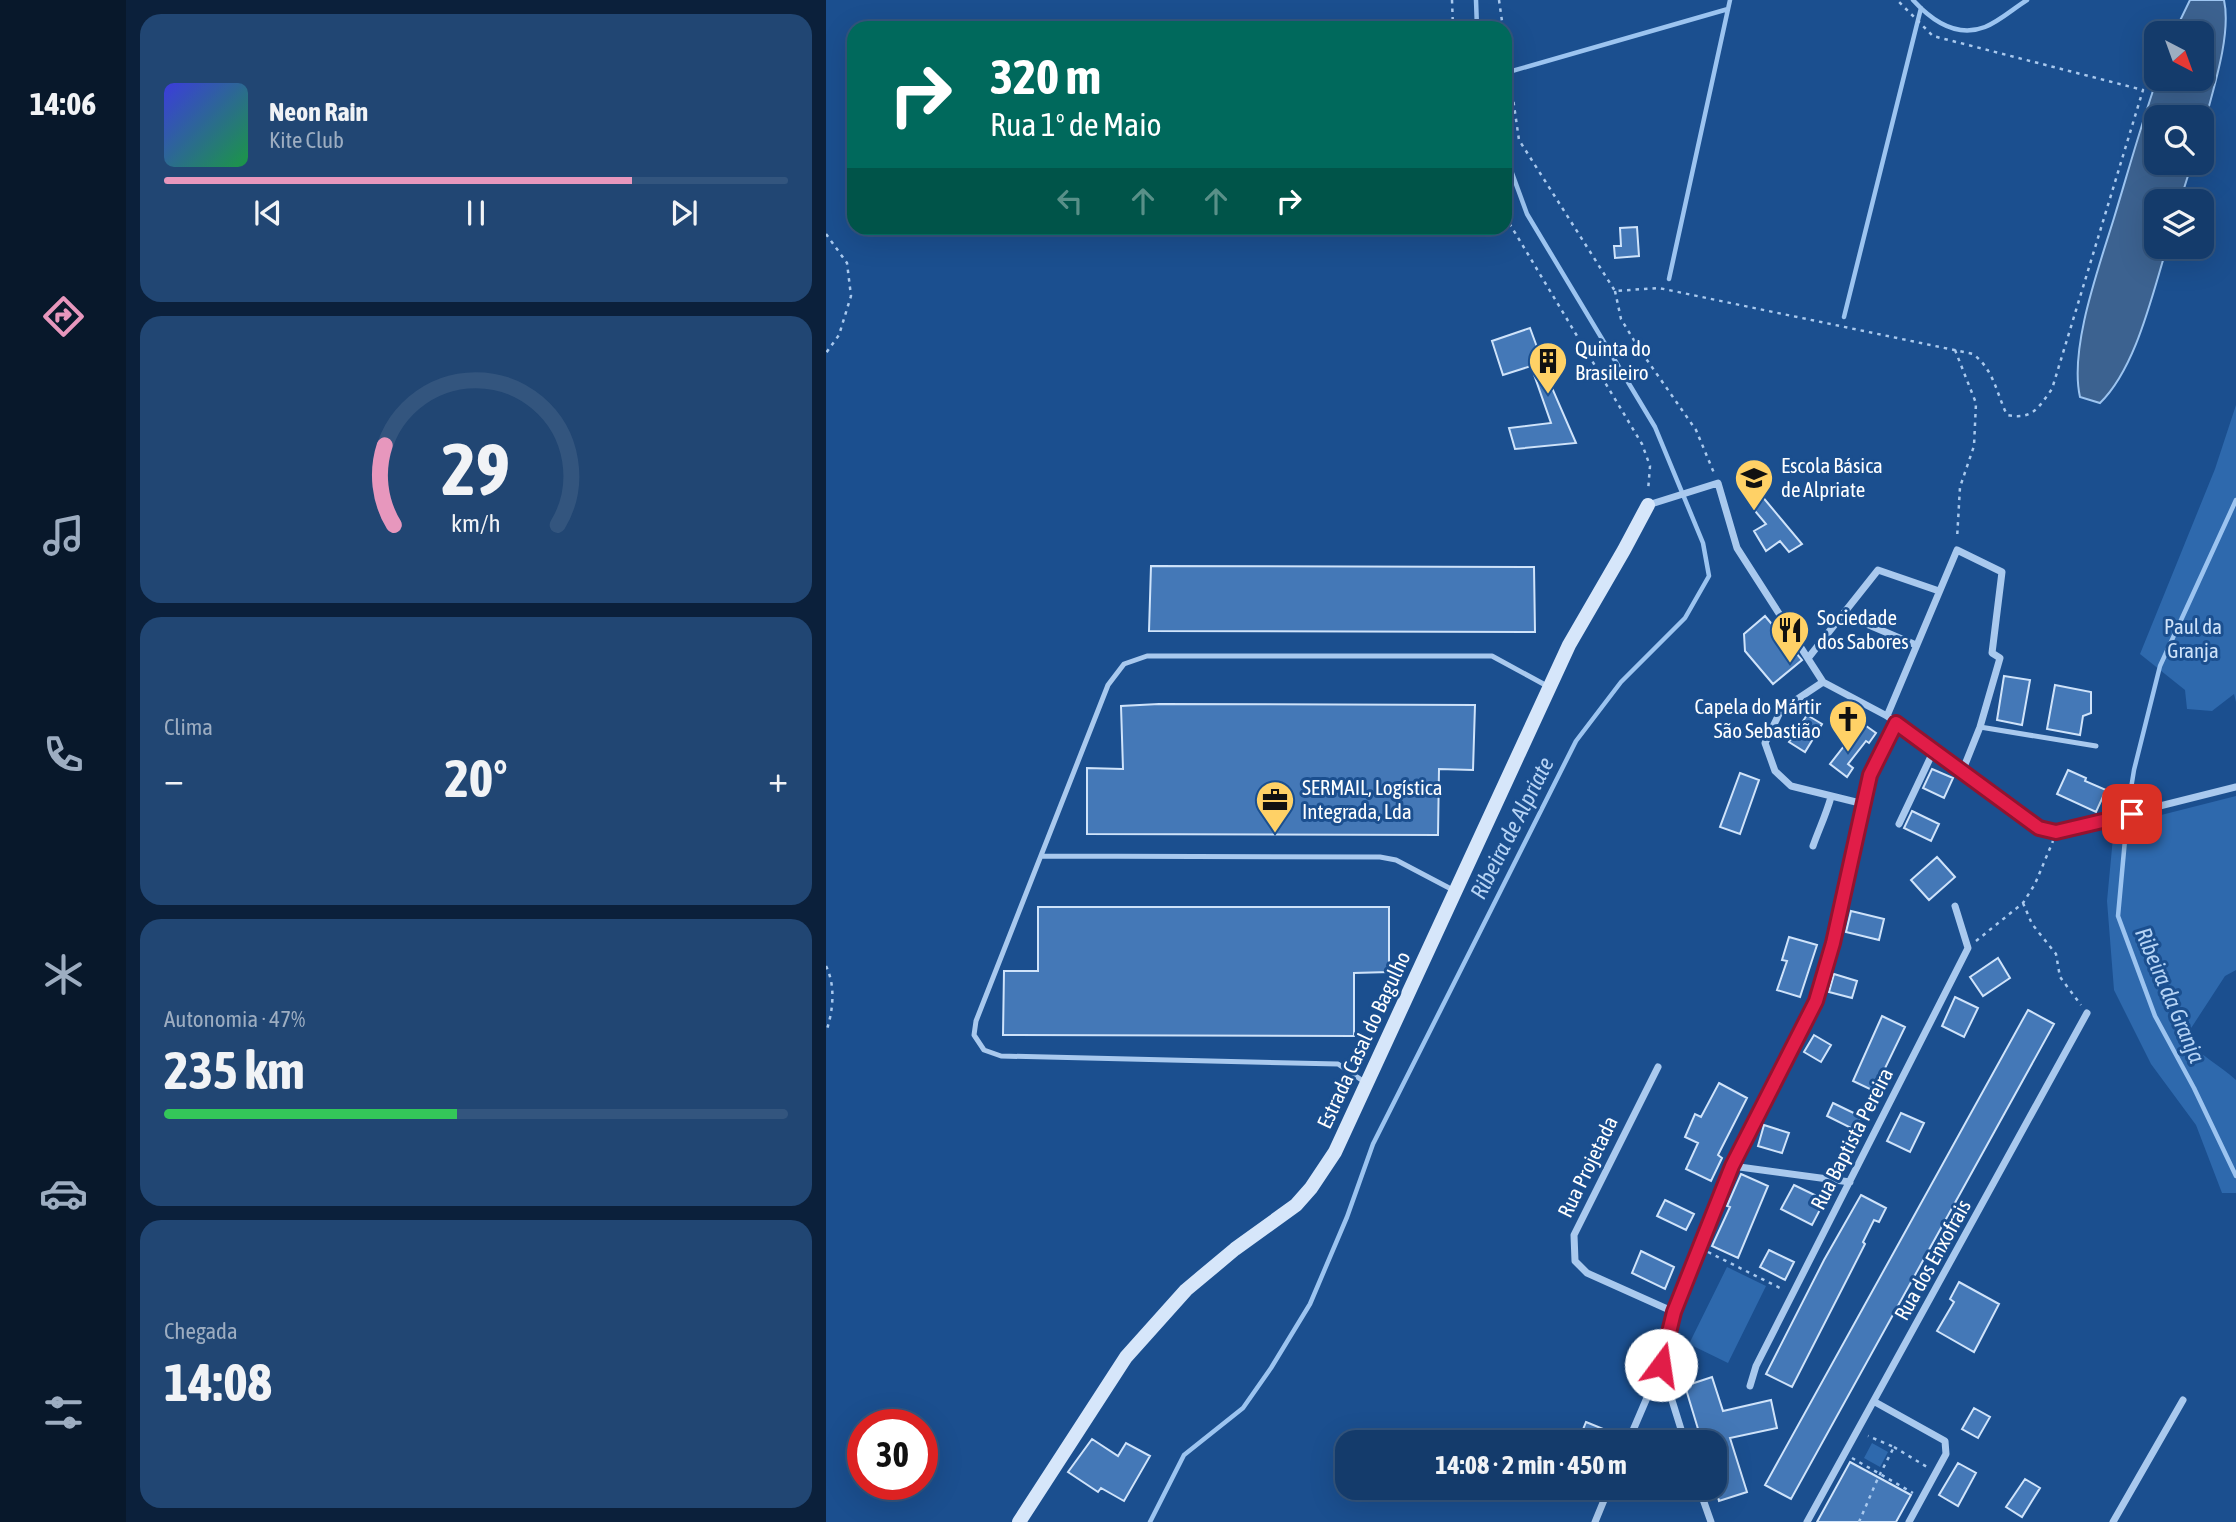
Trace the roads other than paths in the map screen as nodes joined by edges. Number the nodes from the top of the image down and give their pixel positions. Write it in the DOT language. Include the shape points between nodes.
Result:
graph roads {
  1 [pos="1648,505"];
  2 [pos="1939,592"];
  3 [pos="1843,614"];
  4 [pos="1916,645"];
  5 [pos="1809,657"];
  6 [pos="1824,682"];
  7 [pos="1549,687"];
  8 [pos="1887,716"];
  9 [pos="1896,723"];
  10 [pos="1980,727"];
  11 [pos="2096,746"];
  12 [pos="1934,750"];
  13 [pos="1962,772"];
  14 [pos="2236,787"];
  15 [pos="1831,797"];
  16 [pos="1864,804"];
  17 [pos="1899,824"];
  18 [pos="1813,846"];
  19 [pos="1041,856"];
  20 [pos="1456,891"];
  21 [pos="1955,906"];
  22 [pos="2087,1013"];
  23 [pos="1658,1066"];
  24 [pos="1367,1083"];
  25 [pos="1732,1166"];
  26 [pos="1850,1182"];
  27 [pos="1674,1312"];
  28 [pos="1661,1365"];
  29 [pos="1750,1386"];
  30 [pos="2183,1400"];
  31 [pos="1875,1402"];
  32 [pos="1634,1430"];
  33 [pos="1681,1430"];
  34 [pos="1604,1500"];
  35 [pos="1703,1500"];
  36 [pos="1019,1522"];
  37 [pos="1595,1522"];
  38 [pos="1711,1522"];
  39 [pos="1807,1522"];
  40 [pos="1909,1522"];
  41 [pos="2113,1522"];
  1 -- 5 [label="street" via="1718,483 1737,548"];
  1 -- 7 [label="street, Estrada Casal do Bagulho"];
  2 -- 3 [label="street" via="1878,570"];
  2 -- 4 [label="street"];
  2 -- 10 [label="street" via="1957,550 2002,572 1992,653 2000,658"];
  3 -- 4 [label="street"];
  3 -- 5 [label="street"];
  4 -- 8 [label="street"];
  5 -- 6 [label="street"];
  6 -- 8 [label="street"];
  6 -- 15 [label="street" via="1781,710 1765,743 1775,771 1791,786"];
  7 -- 19 [label="lane" via="1492,656 1147,656 1124,664 1108,685"];
  7 -- 20 [label="street, Estrada Casal do Bagulho"];
  8 -- 9 [label="street"];
  9 -- 12 [label="street"];
  9 -- 16 [label="street" via="1870,775"];
  10 -- 11 [label="lane"];
  10 -- 13 [label="street"];
  12 -- 13 [label="street"];
  12 -- 17 [label="street"];
  13 -- 14 [label="street" via="2039,828 2056,832"];
  15 -- 16 [label="street"];
  15 -- 18 [label="street"];
  16 -- 25 [label="street" via="1816,1001"];
  19 -- 20 [label="lane" via="1380,857 1396,860"];
  19 -- 24 [label="lane" via="976,1021 974,1035 984,1050 1001,1056 1338,1064"];
  20 -- 24 [label="street, Estrada Casal do Bagulho"];
  21 -- 26 [label="street, Rua Baptista Pereira" via="1968,948"];
  22 -- 31 [label="street, Rua dos Enxofrais"];
  23 -- 27 [label="street, Rua Projetada" via="1574,1235 1574,1261 1587,1273"];
  24 -- 36 [label="street, Estrada Casal do Bagulho" via="1335,1152 1311,1188 1296,1205 1186,1290 1126,1357"];
  25 -- 26 [label="street"];
  25 -- 27 [label="street"];
  26 -- 29 [label="street, Rua Baptista Pereira"];
  27 -- 28 [label="street"];
  28 -- 32 [label="street"];
  28 -- 33 [label="street"];
  30 -- 41 [label="street"];
  31 -- 39 [label="street, Rua dos Enxofrais"];
  31 -- 40 [label="street" via="1945,1441 1946,1454"];
  34 -- 37 [label="street"];
  35 -- 38 [label="street"];
}
